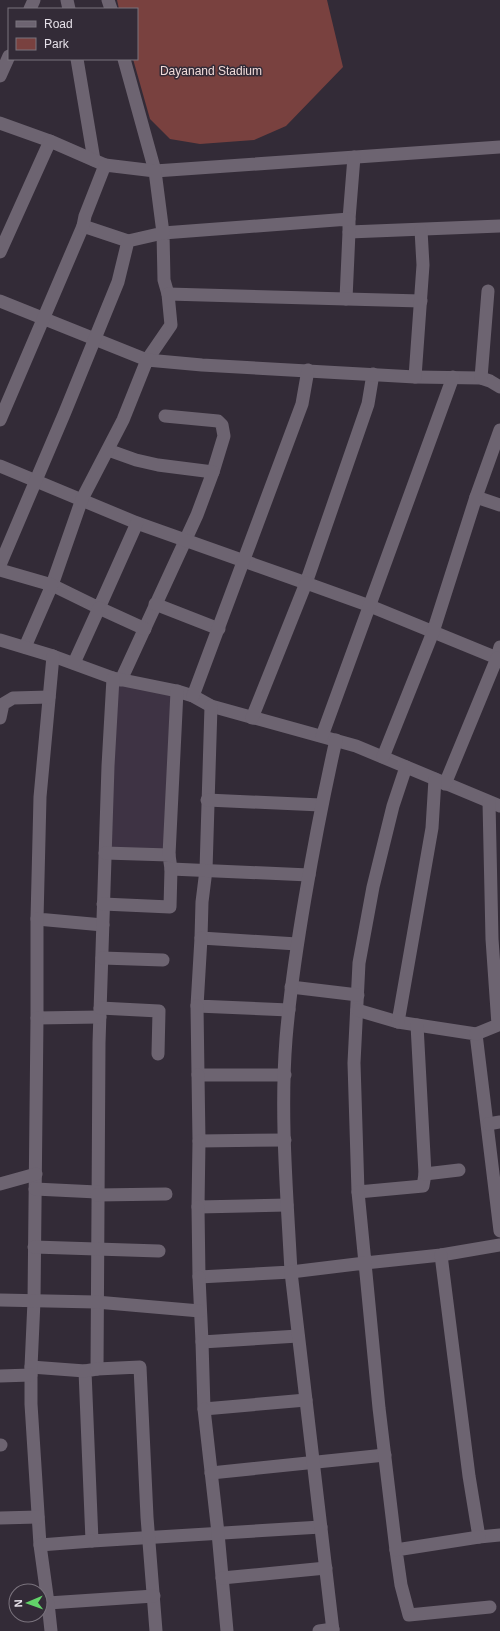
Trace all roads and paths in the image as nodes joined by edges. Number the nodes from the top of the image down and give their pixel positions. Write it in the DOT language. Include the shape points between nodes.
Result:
graph roads {
  1 [pos="8,58"];
  2 [pos="77,60"];
  3 [pos="124,60"];
  4 [pos="0,76"];
  5 [pos="0,123"];
  6 [pos="50,141"];
  7 [pos="500,147"];
  8 [pos="354,157"];
  9 [pos="100,163"];
  10 [pos="155,171"];
  11 [pos="349,219"];
  12 [pos="83,226"];
  13 [pos="500,226"];
  14 [pos="421,230"];
  15 [pos="349,232"];
  16 [pos="163,233"];
  17 [pos="128,240"];
  18 [pos="0,252"];
  19 [pos="488,291"];
  20 [pos="168,294"];
  21 [pos="346,299"];
  22 [pos="0,301"];
  23 [pos="420,301"];
  24 [pos="44,318"];
  25 [pos="95,339"];
  26 [pos="147,360"];
  27 [pos="308,370"];
  28 [pos="374,374"];
  29 [pos="415,377"];
  30 [pos="453,377"];
  31 [pos="481,378"];
  32 [pos="500,387"];
  33 [pos="2,412"];
  34 [pos="165,416"];
  35 [pos="500,430"];
  36 [pos="108,450"];
  37 [pos="0,466"];
  38 [pos="213,472"];
  39 [pos="36,480"];
  40 [pos="476,497"];
  41 [pos="82,499"];
  42 [pos="500,505"];
  43 [pos="137,522"];
  44 [pos="185,540"];
  45 [pos="243,561"];
  46 [pos="0,565"];
  47 [pos="0,570"];
  48 [pos="306,583"];
  49 [pos="52,585"];
  50 [pos="155,604"];
  51 [pos="370,606"];
  52 [pos="99,608"];
  53 [pos="145,628"];
  54 [pos="219,629"];
  55 [pos="433,632"];
  56 [pos="0,640"];
  57 [pos="25,647"];
  58 [pos="499,655"];
  59 [pos="53,656"];
  60 [pos="74,663"];
  61 [pos="117,679"];
  62 [pos="177,691"];
  63 [pos="193,696"];
  64 [pos="49,697"];
  65 [pos="211,706"];
  66 [pos="0,718"];
  67 [pos="252,718"];
  68 [pos="322,736"];
  69 [pos="336,740"];
  70 [pos="383,757"];
  71 [pos="406,767"];
  72 [pos="440,781"];
  73 [pos="207,800"];
  74 [pos="495,804"];
  75 [pos="321,805"];
  76 [pos="105,853"];
  77 [pos="169,855"];
  78 [pos="171,869"];
  79 [pos="206,870"];
  80 [pos="309,875"];
  81 [pos="104,904"];
  82 [pos="37,919"];
  83 [pos="103,925"];
  84 [pos="201,938"];
  85 [pos="297,944"];
  86 [pos="102,958"];
  87 [pos="163,960"];
  88 [pos="291,987"];
  89 [pos="358,995"];
  90 [pos="197,1006"];
  91 [pos="289,1010"];
  92 [pos="357,1010"];
  93 [pos="100,1013"];
  94 [pos="37,1018"];
  95 [pos="398,1022"];
  96 [pos="417,1025"];
  97 [pos="476,1034"];
  98 [pos="158,1054"];
  99 [pos="198,1075"];
  100 [pos="285,1075"];
  101 [pos="494,1123"];
  102 [pos="285,1140"];
  103 [pos="199,1141"];
  104 [pos="496,1153"];
  105 [pos="459,1170"];
  106 [pos="36,1174"];
  107 [pos="425,1174"];
  108 [pos="0,1184"];
  109 [pos="36,1189"];
  110 [pos="498,1191"];
  111 [pos="358,1192"];
  112 [pos="97,1193"];
  113 [pos="166,1194"];
  114 [pos="287,1205"];
  115 [pos="198,1207"];
  116 [pos="500,1231"];
  117 [pos="500,1246"];
  118 [pos="34,1247"];
  119 [pos="97,1249"];
  120 [pos="159,1251"];
  121 [pos="441,1255"];
  122 [pos="365,1263"];
  123 [pos="291,1272"];
  124 [pos="199,1277"];
  125 [pos="0,1300"];
  126 [pos="34,1301"];
  127 [pos="96,1302"];
  128 [pos="200,1312"];
  129 [pos="298,1336"];
  130 [pos="202,1342"];
  131 [pos="91,1370"];
  132 [pos="31,1371"];
  133 [pos="0,1376"];
  134 [pos="306,1400"];
  135 [pos="204,1409"];
  136 [pos="385,1455"];
  137 [pos="313,1462"];
  138 [pos="211,1473"];
  139 [pos="38,1517"];
  140 [pos="0,1518"];
  141 [pos="321,1527"];
  142 [pos="218,1533"];
  143 [pos="500,1535"];
  144 [pos="149,1538"];
  145 [pos="479,1538"];
  146 [pos="92,1541"];
  147 [pos="40,1545"];
  148 [pos="396,1550"];
  149 [pos="326,1568"];
  150 [pos="222,1578"];
  151 [pos="45,1583"];
  152 [pos="154,1596"];
  153 [pos="48,1603"];
  154 [pos="490,1607"];
  155 [pos="333,1630"];
  156 [pos="51,1631"];
  157 [pos="156,1631"];
  158 [pos="227,1631"];
  159 [pos="319,1631"];
  1 -- 4 [label="street"];
  2 -- 9 [label="street"];
  3 -- 10 [label="street"];
  5 -- 6 [label="street"];
  6 -- 9 [label="street"];
  6 -- 18 [label="street"];
  7 -- 8 [label="street"];
  8 -- 10 [label="street"];
  8 -- 11 [label="street"];
  9 -- 10 [label="street"];
  9 -- 12 [label="street"];
  10 -- 16 [label="street"];
  11 -- 15 [label="street"];
  11 -- 16 [label="street"];
  12 -- 17 [label="street"];
  12 -- 24 [label="street"];
  13 -- 14 [label="street"];
  14 -- 15 [label="street"];
  14 -- 23 [label="street" via="423,265"];
  15 -- 21 [label="street"];
  16 -- 17 [label="street"];
  16 -- 20 [label="street" via="164,280"];
  17 -- 25 [label="street" via="118,282"];
  19 -- 31 [label="street"];
  20 -- 21 [label="street"];
  20 -- 26 [label="street" via="171,325"];
  21 -- 23 [label="street"];
  22 -- 24 [label="street"];
  23 -- 29 [label="street"];
  24 -- 25 [label="street"];
  24 -- 33 [label="street"];
  25 -- 26 [label="street"];
  25 -- 39 [label="street"];
  26 -- 27 [label="street" via="202,366"];
  26 -- 36 [label="street"];
  27 -- 28 [label="street"];
  27 -- 45 [label="street" via="302,404"];
  28 -- 29 [label="street"];
  28 -- 48 [label="street" via="365,415"];
  29 -- 30 [label="street"];
  30 -- 31 [label="street"];
  30 -- 51 [label="street"];
  31 -- 32 [label="street"];
  34 -- 38 [label="street" via="218,421 222,425 224,436"];
  35 -- 40 [label="street"];
  36 -- 38 [label="street" via="158,465"];
  36 -- 41 [label="street"];
  37 -- 39 [label="street"];
  38 -- 44 [label="street"];
  39 -- 41 [label="street"];
  39 -- 46 [label="street"];
  40 -- 42 [label="street"];
  40 -- 55 [label="street"];
  41 -- 43 [label="street"];
  41 -- 49 [label="street"];
  43 -- 44 [label="street"];
  43 -- 52 [label="street"];
  44 -- 45 [label="street"];
  44 -- 50 [label="street"];
  45 -- 48 [label="street"];
  45 -- 54 [label="street"];
  47 -- 49 [label="street"];
  48 -- 51 [label="street"];
  48 -- 67 [label="street"];
  49 -- 52 [label="street"];
  49 -- 57 [label="street"];
  50 -- 53 [label="street"];
  50 -- 54 [label="street"];
  51 -- 55 [label="street"];
  51 -- 68 [label="street"];
  52 -- 53 [label="street"];
  52 -- 60 [label="street"];
  53 -- 61 [label="street"];
  54 -- 63 [label="street"];
  55 -- 58 [label="street"];
  55 -- 70 [label="street"];
  56 -- 57 [label="street"];
  57 -- 59 [label="street"];
  58 -- 72 [label="street"];
  59 -- 60 [label="street"];
  59 -- 64 [label="street"];
  60 -- 61 [label="street"];
  61 -- 62 [label="street"];
  61 -- 76 [label="street" via="108,766"];
  62 -- 63 [label="street"];
  62 -- 77 [label="street"];
  63 -- 65 [label="street"];
  64 -- 66 [label="street" via="14,698 3,704"];
  64 -- 82 [label="street" via="40,797"];
  65 -- 67 [label="street"];
  65 -- 73 [label="street"];
  67 -- 68 [label="street"];
  68 -- 69 [label="street"];
  69 -- 70 [label="street"];
  69 -- 75 [label="street"];
  70 -- 71 [label="street"];
  71 -- 72 [label="street"];
  71 -- 89 [label="street" via="391,812 372,887 359,963"];
  72 -- 74 [label="street"];
  72 -- 95 [label="street"];
  73 -- 75 [label="street"];
  73 -- 79 [label="street"];
  74 -- 97 [label="street" via="492,924 498,1026"];
  75 -- 80 [label="street"];
  76 -- 77 [label="street"];
  76 -- 81 [label="street"];
  77 -- 78 [label="street"];
  78 -- 79 [label="street"];
  78 -- 81 [label="street" via="170,907"];
  79 -- 80 [label="street"];
  79 -- 84 [label="street"];
  80 -- 85 [label="street"];
  81 -- 83 [label="street"];
  82 -- 83 [label="street"];
  82 -- 94 [label="street"];
  83 -- 86 [label="street"];
  84 -- 85 [label="street"];
  84 -- 90 [label="street"];
  85 -- 88 [label="street"];
  86 -- 87 [label="street"];
  86 -- 93 [label="street"];
  88 -- 89 [label="street"];
  88 -- 91 [label="street"];
  89 -- 92 [label="street"];
  90 -- 91 [label="street"];
  90 -- 99 [label="street"];
  91 -- 100 [label="street"];
  92 -- 95 [label="street"];
  92 -- 111 [label="street" via="354,1063"];
  93 -- 94 [label="street"];
  93 -- 98 [label="street" via="159,1011"];
  93 -- 112 [label="street"];
  94 -- 106 [label="street"];
  95 -- 96 [label="street"];
  96 -- 97 [label="street"];
  96 -- 107 [label="street"];
  97 -- 101 [label="street"];
  99 -- 100 [label="street"];
  99 -- 103 [label="street"];
  100 -- 102 [label="street"];
  101 -- 104 [label="street"];
  102 -- 103 [label="street"];
  102 -- 114 [label="street"];
  103 -- 115 [label="street"];
  104 -- 110 [label="street"];
  105 -- 107 [label="street"];
  106 -- 108 [label="street"];
  106 -- 109 [label="street"];
  107 -- 111 [label="street" via="423,1186"];
  109 -- 112 [label="street"];
  109 -- 118 [label="street"];
  110 -- 116 [label="street"];
  111 -- 122 [label="street"];
  112 -- 113 [label="street"];
  112 -- 119 [label="street"];
  114 -- 115 [label="street"];
  114 -- 123 [label="street"];
  115 -- 124 [label="street"];
  117 -- 121 [label="street"];
  118 -- 119 [label="street"];
  118 -- 126 [label="street"];
  119 -- 120 [label="street"];
  119 -- 127 [label="street"];
  121 -- 122 [label="street"];
  121 -- 145 [label="street"];
  122 -- 123 [label="street"];
  122 -- 136 [label="street"];
  123 -- 124 [label="street"];
  123 -- 129 [label="street"];
  124 -- 128 [label="street"];
  125 -- 126 [label="street"];
  126 -- 127 [label="street"];
  126 -- 132 [label="street"];
  127 -- 128 [label="street"];
  127 -- 131 [label="street"];
  128 -- 130 [label="street"];
  129 -- 130 [label="street"];
  129 -- 134 [label="street"];
  130 -- 135 [label="street"];
  131 -- 132 [label="street"];
  131 -- 144 [label="street" via="140,1367"];
  131 -- 146 [label="street"];
  132 -- 133 [label="street"];
  132 -- 139 [label="street" via="30,1404"];
  134 -- 135 [label="street"];
  134 -- 137 [label="street"];
  135 -- 138 [label="street"];
  136 -- 137 [label="street"];
  136 -- 148 [label="street"];
  137 -- 138 [label="street"];
  137 -- 141 [label="street"];
  138 -- 142 [label="street"];
  139 -- 140 [label="street"];
  139 -- 147 [label="street"];
  141 -- 142 [label="street"];
  141 -- 149 [label="street"];
  142 -- 144 [label="street"];
  142 -- 150 [label="street"];
  143 -- 145 [label="street"];
  144 -- 146 [label="street"];
  144 -- 152 [label="street"];
  145 -- 148 [label="street"];
  146 -- 147 [label="street"];
  147 -- 151 [label="street"];
  148 -- 154 [label="street" via="409,1615"];
  149 -- 150 [label="street"];
  149 -- 155 [label="street"];
  150 -- 158 [label="street"];
  152 -- 153 [label="street"];
  152 -- 157 [label="street"];
  153 -- 156 [label="street"];
  155 -- 159 [label="street"];
}
